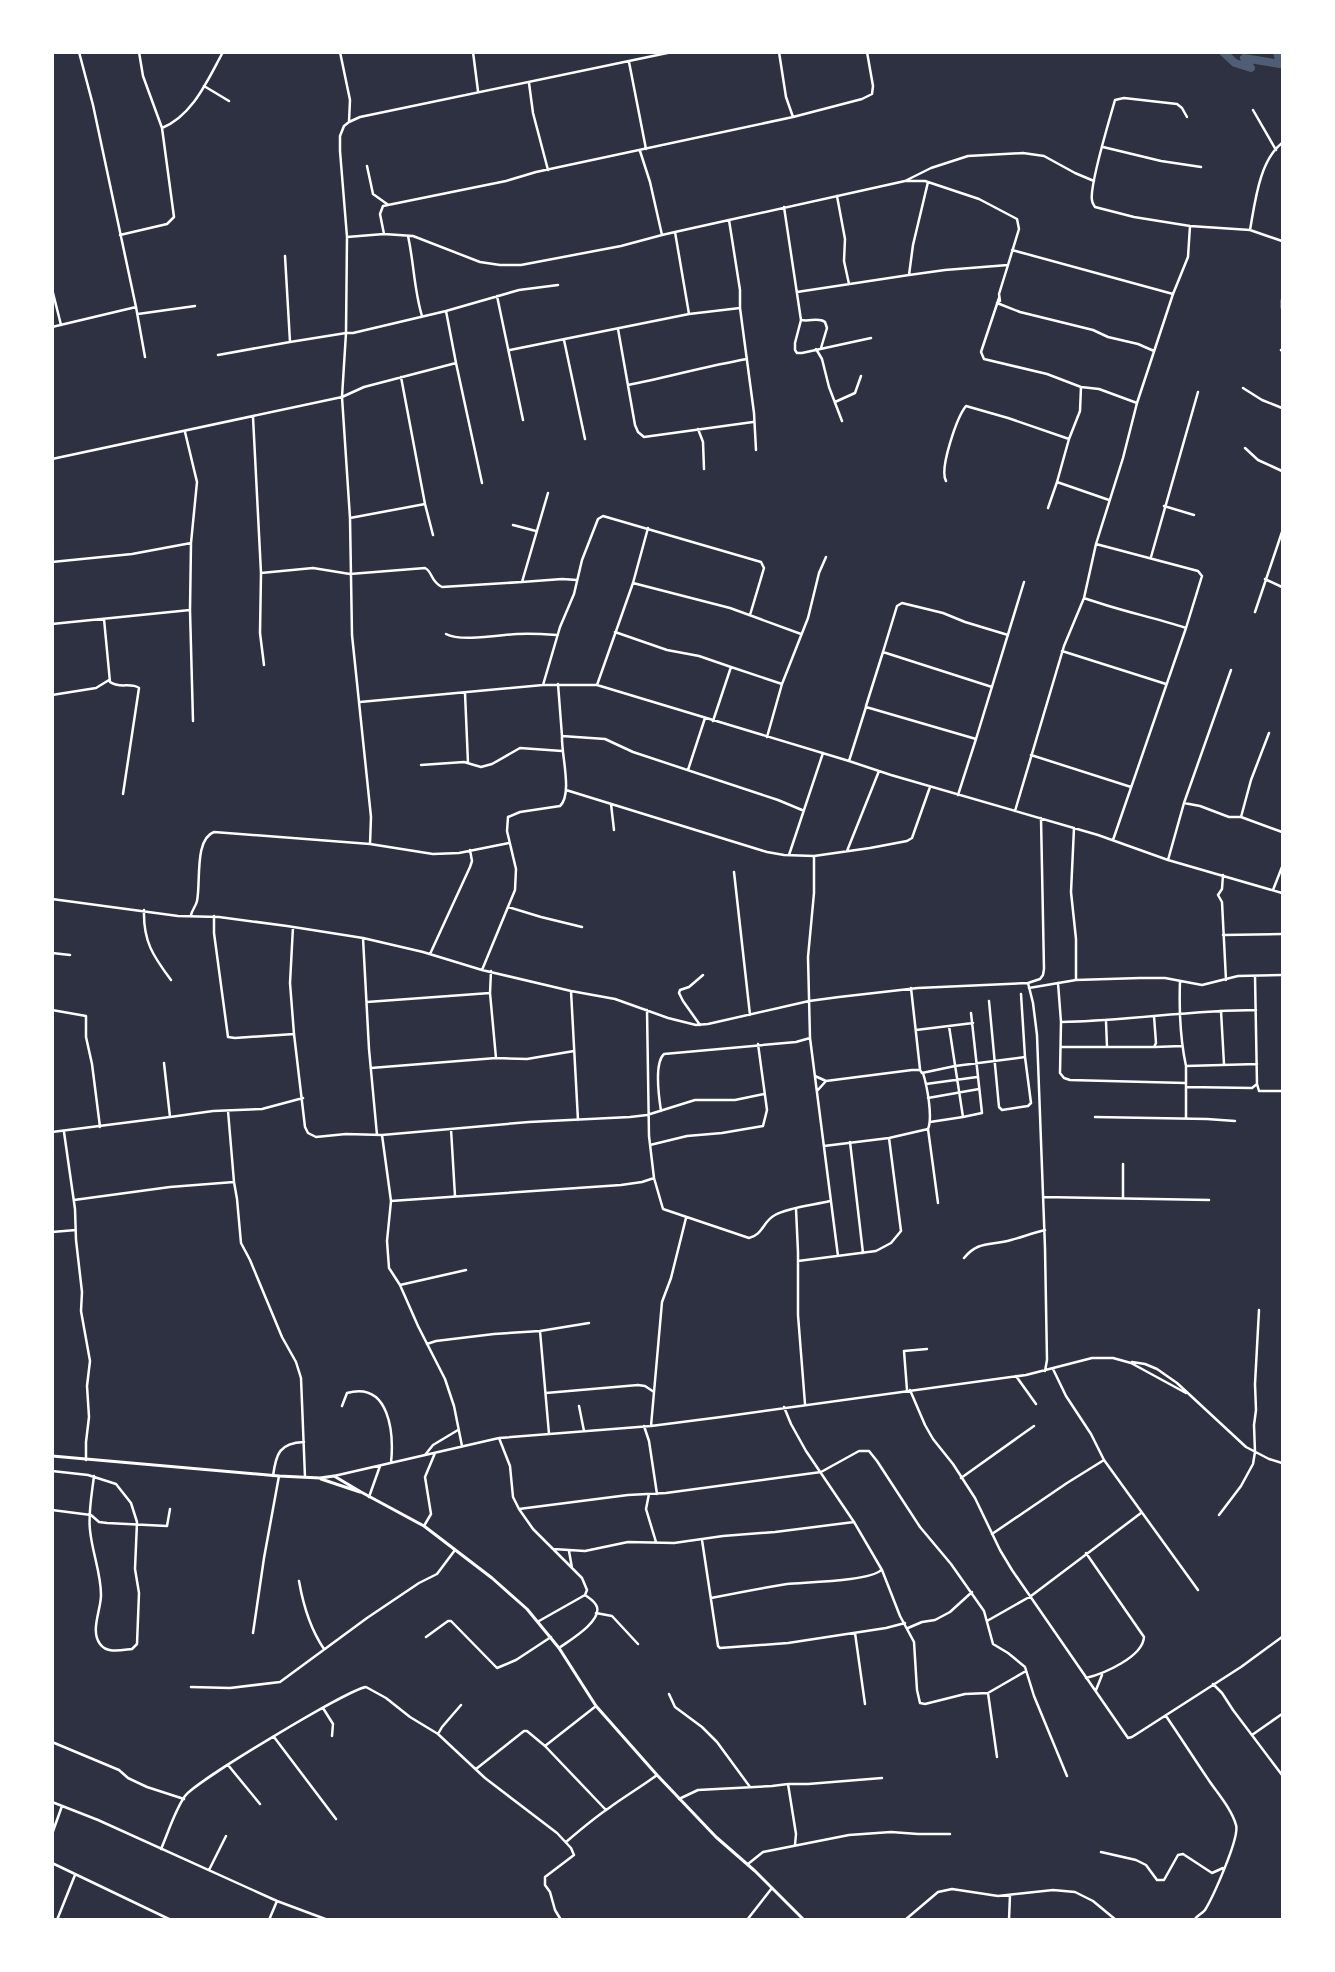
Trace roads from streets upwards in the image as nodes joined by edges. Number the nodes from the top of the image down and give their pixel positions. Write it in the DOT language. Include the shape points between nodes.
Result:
graph roads {
  1 [pos="79,52"];
  2 [pos="139,52"];
  3 [pos="223,52"];
  4 [pos="340,52"];
  5 [pos="473,52"];
  6 [pos="672,52"];
  7 [pos="779,52"];
  8 [pos="867,52"];
  9 [pos="629,62"];
  10 [pos="528,83"];
  11 [pos="204,86"];
  12 [pos="478,91"];
  13 [pos="230,101"];
  14 [pos="1253,110"];
  15 [pos="793,117"];
  16 [pos="1187,117"];
  17 [pos="350,122"];
  18 [pos="162,128"];
  19 [pos="1282,143"];
  20 [pos="1103,147"];
  21 [pos="646,149"];
  22 [pos="1276,150"];
  23 [pos="640,151"];
  24 [pos="367,166"];
  25 [pos="1201,167"];
  26 [pos="548,170"];
  27 [pos="1094,181"];
  28 [pos="905,182"];
  29 [pos="928,182"];
  30 [pos="837,196"];
  31 [pos="388,204"];
  32 [pos="784,207"];
  33 [pos="729,220"];
  34 [pos="1190,226"];
  35 [pos="1250,230"];
  36 [pos="674,232"];
  37 [pos="384,234"];
  38 [pos="120,235"];
  39 [pos="662,235"];
  40 [pos="408,236"];
  41 [pos="347,237"];
  42 [pos="1282,241"];
  43 [pos="1012,250"];
  44 [pos="286,256"];
  45 [pos="1008,265"];
  46 [pos="909,275"];
  47 [pos="849,284"];
  48 [pos="558,285"];
  49 [pos="52,289"];
  50 [pos="797,292"];
  51 [pos="1173,294"];
  52 [pos="497,296"];
  53 [pos="999,298"];
  54 [pos="1282,300"];
  55 [pos="196,306"];
  56 [pos="136,307"];
  57 [pos="740,308"];
  58 [pos="1282,308"];
  59 [pos="446,311"];
  60 [pos="138,314"];
  61 [pos="689,314"];
  62 [pos="422,316"];
  63 [pos="801,320"];
  64 [pos="61,325"];
  65 [pos="52,327"];
  66 [pos="618,329"];
  67 [pos="346,333"];
  68 [pos="871,338"];
  69 [pos="564,340"];
  70 [pos="290,342"];
  71 [pos="822,348"];
  72 [pos="816,349"];
  73 [pos="510,350"];
  74 [pos="1154,351"];
  75 [pos="218,356"];
  76 [pos="146,357"];
  77 [pos="747,359"];
  78 [pos="456,362"];
  79 [pos="861,376"];
  80 [pos="402,377"];
  81 [pos="628,385"];
  82 [pos="1082,387"];
  83 [pos="1243,388"];
  84 [pos="1198,392"];
  85 [pos="342,397"];
  86 [pos="835,402"];
  87 [pos="1137,403"];
  88 [pos="1282,408"];
  89 [pos="253,417"];
  90 [pos="523,420"];
  91 [pos="842,421"];
  92 [pos="753,422"];
  93 [pos="698,428"];
  94 [pos="185,432"];
  95 [pos="585,439"];
  96 [pos="1069,439"];
  97 [pos="1245,448"];
  98 [pos="756,450"];
  99 [pos="52,458"];
  100 [pos="704,469"];
  101 [pos="1282,471"];
  102 [pos="946,481"];
  103 [pos="1057,482"];
  104 [pos="482,483"];
  105 [pos="548,493"];
  106 [pos="1109,500"];
  107 [pos="425,504"];
  108 [pos="1164,506"];
  109 [pos="1048,508"];
  110 [pos="1194,515"];
  111 [pos="350,518"];
  112 [pos="514,525"];
  113 [pos="648,528"];
  114 [pos="537,531"];
  115 [pos="1282,532"];
  116 [pos="433,535"];
  117 [pos="191,543"];
  118 [pos="1096,544"];
  119 [pos="826,557"];
  120 [pos="1151,557"];
  121 [pos="52,562"];
  122 [pos="261,573"];
  123 [pos="350,574"];
  124 [pos="1265,579"];
  125 [pos="577,580"];
  126 [pos="522,582"];
  127 [pos="1024,582"];
  128 [pos="632,583"];
  129 [pos="1282,587"];
  130 [pos="1084,598"];
  131 [pos="190,610"];
  132 [pos="1255,612"];
  133 [pos="750,615"];
  134 [pos="104,619"];
  135 [pos="52,624"];
  136 [pos="1186,628"];
  137 [pos="615,632"];
  138 [pos="446,634"];
  139 [pos="802,634"];
  140 [pos="557,635"];
  141 [pos="1008,635"];
  142 [pos="1062,651"];
  143 [pos="883,652"];
  144 [pos="264,665"];
  145 [pos="731,667"];
  146 [pos="1231,670"];
  147 [pos="109,680"];
  148 [pos="558,684"];
  149 [pos="782,684"];
  150 [pos="1166,684"];
  151 [pos="543,685"];
  152 [pos="597,685"];
  153 [pos="992,687"];
  154 [pos="465,693"];
  155 [pos="52,695"];
  156 [pos="360,702"];
  157 [pos="866,707"];
  158 [pos="704,718"];
  159 [pos="192,721"];
  160 [pos="714,721"];
  161 [pos="1269,733"];
  162 [pos="562,736"];
  163 [pos="767,737"];
  164 [pos="976,739"];
  165 [pos="562,751"];
  166 [pos="823,753"];
  167 [pos="1031,755"];
  168 [pos="849,761"];
  169 [pos="468,763"];
  170 [pos="421,765"];
  171 [pos="688,770"];
  172 [pos="879,771"];
  173 [pos="930,787"];
  174 [pos="1131,787"];
  175 [pos="566,790"];
  176 [pos="123,794"];
  177 [pos="958,795"];
  178 [pos="1184,803"];
  179 [pos="611,804"];
  180 [pos="802,810"];
  181 [pos="1014,811"];
  182 [pos="1241,817"];
  183 [pos="1041,818"];
  184 [pos="1074,828"];
  185 [pos="614,830"];
  186 [pos="1282,832"];
  187 [pos="1113,840"];
  188 [pos="509,843"];
  189 [pos="370,844"];
  190 [pos="470,850"];
  191 [pos="847,851"];
  192 [pos="789,854"];
  193 [pos="814,856"];
  194 [pos="1168,860"];
  195 [pos="1282,867"];
  196 [pos="734,872"];
  197 [pos="1222,875"];
  198 [pos="1273,890"];
  199 [pos="1282,893"];
  200 [pos="52,899"];
  201 [pos="508,907"];
  202 [pos="144,910"];
  203 [pos="191,915"];
  204 [pos="214,916"];
  205 [pos="582,926"];
  206 [pos="294,927"];
  207 [pos="1282,934"];
  208 [pos="1223,936"];
  209 [pos="363,938"];
  210 [pos="52,953"];
  211 [pos="70,954"];
  212 [pos="430,954"];
  213 [pos="482,970"];
  214 [pos="491,971"];
  215 [pos="703,975"];
  216 [pos="1282,975"];
  217 [pos="1255,976"];
  218 [pos="171,980"];
  219 [pos="1076,980"];
  220 [pos="1226,980"];
  221 [pos="1180,981"];
  222 [pos="1028,983"];
  223 [pos="1058,983"];
  224 [pos="911,988"];
  225 [pos="1029,988"];
  226 [pos="571,991"];
  227 [pos="490,993"];
  228 [pos="1021,994"];
  229 [pos="809,1001"];
  230 [pos="989,1001"];
  231 [pos="366,1002"];
  232 [pos="52,1010"];
  233 [pos="647,1010"];
  234 [pos="1256,1010"];
  235 [pos="1221,1011"];
  236 [pos="971,1013"];
  237 [pos="1179,1014"];
  238 [pos="750,1015"];
  239 [pos="1154,1016"];
  240 [pos="1106,1021"];
  241 [pos="1061,1022"];
  242 [pos="973,1023"];
  243 [pos="700,1025"];
  244 [pos="949,1026"];
  245 [pos="916,1030"];
  246 [pos="294,1034"];
  247 [pos="810,1038"];
  248 [pos="758,1044"];
  249 [pos="1154,1046"];
  250 [pos="1182,1046"];
  251 [pos="1061,1047"];
  252 [pos="1108,1047"];
  253 [pos="574,1051"];
  254 [pos="1025,1057"];
  255 [pos="496,1058"];
  256 [pos="994,1060"];
  257 [pos="164,1062"];
  258 [pos="976,1063"];
  259 [pos="1224,1064"];
  260 [pos="1257,1064"];
  261 [pos="955,1066"];
  262 [pos="1186,1066"];
  263 [pos="370,1068"];
  264 [pos="921,1071"];
  265 [pos="815,1076"];
  266 [pos="977,1077"];
  267 [pos="957,1080"];
  268 [pos="826,1081"];
  269 [pos="1186,1083"];
  270 [pos="926,1084"];
  271 [pos="1257,1084"];
  272 [pos="1186,1087"];
  273 [pos="979,1089"];
  274 [pos="1282,1091"];
  275 [pos="817,1092"];
  276 [pos="958,1092"];
  277 [pos="764,1094"];
  278 [pos="303,1098"];
  279 [pos="928,1098"];
  280 [pos="228,1111"];
  281 [pos="661,1111"];
  282 [pos="647,1115"];
  283 [pos="170,1116"];
  284 [pos="1095,1117"];
  285 [pos="963,1118"];
  286 [pos="1186,1118"];
  287 [pos="578,1120"];
  288 [pos="1235,1121"];
  289 [pos="930,1122"];
  290 [pos="100,1127"];
  291 [pos="450,1129"];
  292 [pos="928,1129"];
  293 [pos="52,1132"];
  294 [pos="64,1132"];
  295 [pos="377,1135"];
  296 [pos="382,1135"];
  297 [pos="889,1138"];
  298 [pos="850,1142"];
  299 [pos="650,1145"];
  300 [pos="824,1146"];
  301 [pos="1123,1164"];
  302 [pos="654,1178"];
  303 [pos="234,1182"];
  304 [pos="455,1196"];
  305 [pos="1043,1198"];
  306 [pos="1123,1198"];
  307 [pos="74,1200"];
  308 [pos="1209,1200"];
  309 [pos="391,1201"];
  310 [pos="830,1201"];
  311 [pos="938,1203"];
  312 [pos="796,1209"];
  313 [pos="686,1218"];
  314 [pos="76,1230"];
  315 [pos="1045,1230"];
  316 [pos="52,1232"];
  317 [pos="863,1253"];
  318 [pos="838,1256"];
  319 [pos="964,1258"];
  320 [pos="798,1261"];
  321 [pos="466,1270"];
  322 [pos="400,1285"];
  323 [pos="1259,1310"];
  324 [pos="588,1323"];
  325 [pos="540,1331"];
  326 [pos="427,1344"];
  327 [pos="927,1349"];
  328 [pos="1130,1362"];
  329 [pos="1053,1369"];
  330 [pos="1045,1371"];
  331 [pos="1016,1376"];
  332 [pos="909,1390"];
  333 [pos="654,1392"];
  334 [pos="546,1393"];
  335 [pos="1186,1393"];
  336 [pos="805,1404"];
  337 [pos="1036,1404"];
  338 [pos="342,1406"];
  339 [pos="578,1406"];
  340 [pos="784,1407"];
  341 [pos="644,1426"];
  342 [pos="651,1426"];
  343 [pos="1034,1426"];
  344 [pos="458,1430"];
  345 [pos="584,1431"];
  346 [pos="549,1434"];
  347 [pos="499,1438"];
  348 [pos="304,1442"];
  349 [pos="462,1446"];
  350 [pos="1255,1452"];
  351 [pos="435,1453"];
  352 [pos="425,1455"];
  353 [pos="52,1456"];
  354 [pos="86,1460"];
  355 [pos="1104,1460"];
  356 [pos="391,1463"];
  357 [pos="1282,1463"];
  358 [pos="380,1466"];
  359 [pos="52,1471"];
  360 [pos="821,1472"];
  361 [pos="94,1476"];
  362 [pos="273,1476"];
  363 [pos="279,1476"];
  364 [pos="334,1476"];
  365 [pos="306,1478"];
  366 [pos="320,1478"];
  367 [pos="961,1478"];
  368 [pos="361,1492"];
  369 [pos="649,1494"];
  370 [pos="657,1494"];
  371 [pos="369,1497"];
  372 [pos="170,1509"];
  373 [pos="519,1509"];
  374 [pos="52,1510"];
  375 [pos="1141,1513"];
  376 [pos="91,1515"];
  377 [pos="1219,1515"];
  378 [pos="854,1522"];
  379 [pos="138,1525"];
  380 [pos="424,1526"];
  381 [pos="992,1534"];
  382 [pos="702,1540"];
  383 [pos="656,1542"];
  384 [pos="553,1549"];
  385 [pos="455,1550"];
  386 [pos="569,1550"];
  387 [pos="1086,1553"];
  388 [pos="572,1569"];
  389 [pos="882,1570"];
  390 [pos="299,1581"];
  391 [pos="1198,1590"];
  392 [pos="972,1592"];
  393 [pos="585,1595"];
  394 [pos="1031,1596"];
  395 [pos="711,1598"];
  396 [pos="596,1613"];
  397 [pos="988,1621"];
  398 [pos="539,1622"];
  399 [pos="904,1623"];
  400 [pos="908,1628"];
  401 [pos="253,1633"];
  402 [pos="855,1633"];
  403 [pos="426,1637"];
  404 [pos="551,1637"];
  405 [pos="1282,1637"];
  406 [pos="638,1644"];
  407 [pos="559,1648"];
  408 [pos="324,1649"];
  409 [pos="1026,1671"];
  410 [pos="1103,1674"];
  411 [pos="1086,1678"];
  412 [pos="1214,1684"];
  413 [pos="191,1687"];
  414 [pos="1096,1691"];
  415 [pos="988,1693"];
  416 [pos="669,1694"];
  417 [pos="864,1704"];
  418 [pos="461,1706"];
  419 [pos="596,1706"];
  420 [pos="323,1708"];
  421 [pos="1282,1714"];
  422 [pos="1166,1716"];
  423 [pos="438,1734"];
  424 [pos="1252,1735"];
  425 [pos="332,1736"];
  426 [pos="274,1737"];
  427 [pos="52,1742"];
  428 [pos="545,1746"];
  429 [pos="997,1756"];
  430 [pos="228,1765"];
  431 [pos="476,1769"];
  432 [pos="656,1775"];
  433 [pos="1282,1775"];
  434 [pos="1066,1776"];
  435 [pos="882,1778"];
  436 [pos="788,1784"];
  437 [pos="750,1787"];
  438 [pos="680,1799"];
  439 [pos="184,1800"];
  440 [pos="52,1802"];
  441 [pos="260,1804"];
  442 [pos="62,1806"];
  443 [pos="606,1810"];
  444 [pos="336,1819"];
  445 [pos="52,1834"];
  446 [pos="950,1834"];
  447 [pos="226,1836"];
  448 [pos="566,1842"];
  449 [pos="795,1845"];
  450 [pos="161,1849"];
  451 [pos="1101,1852"];
  452 [pos="52,1863"];
  453 [pos="748,1865"];
  454 [pos="1223,1868"];
  455 [pos="209,1870"];
  456 [pos="75,1875"];
  457 [pos="772,1888"];
  458 [pos="1010,1895"];
  459 [pos="277,1901"];
  460 [pos="57,1920"];
  461 [pos="171,1920"];
  462 [pos="269,1920"];
  463 [pos="328,1920"];
  464 [pos="561,1920"];
  465 [pos="747,1920"];
  466 [pos="804,1920"];
  467 [pos="905,1920"];
  468 [pos="1009,1920"];
  469 [pos="1116,1920"];
  470 [pos="1194,1920"];
  1 -- 38 [label="street"];
  2 -- 18 [label="street" via="143,76"];
  3 -- 11 [label="street"];
  4 -- 17 [label="street" via="350,100"];
  5 -- 12 [label="street"];
  6 -- 9 [label="street"];
  7 -- 15 [label="street" via="786,97"];
  8 -- 15 [label="street" via="872,94"];
  9 -- 10 [label="street"];
  9 -- 21 [label="street"];
  10 -- 12 [label="street"];
  10 -- 26 [label="street"];
  11 -- 13 [label="street"];
  11 -- 18 [label="street" via="186,113"];
  12 -- 17 [label="street" via="360,117"];
  14 -- 22 [label="street"];
  15 -- 21 [label="street"];
  16 -- 20 [label="street" via="1177,104 1117,99"];
  17 -- 41 [label="street" via="344,126 340,136"];
  18 -- 38 [label="street" via="174,217 167,224"];
  19 -- 22 [label="street"];
  20 -- 25 [label="street"];
  20 -- 27 [label="street"];
  21 -- 23 [label="street"];
  22 -- 35 [label="street" via="1258,187"];
  23 -- 26 [label="street"];
  23 -- 39 [label="street"];
  24 -- 31 [label="street" via="373,194"];
  26 -- 31 [label="street"];
  27 -- 28 [label="street" via="1044,156 1023,153 968,156 931,168"];
  27 -- 34 [label="street" via="1092,202 1096,207"];
  28 -- 29 [label="street"];
  28 -- 30 [label="street"];
  29 -- 43 [label="street" via="978,199 1017,219 1020,224"];
  29 -- 46 [label="street"];
  30 -- 32 [label="street"];
  30 -- 47 [label="street"];
  31 -- 37 [label="street" via="381,209"];
  32 -- 33 [label="street"];
  32 -- 50 [label="street"];
  33 -- 36 [label="street"];
  33 -- 57 [label="street"];
  34 -- 35 [label="street"];
  34 -- 51 [label="street" via="1188,257"];
  35 -- 42 [label="street"];
  36 -- 39 [label="street"];
  36 -- 61 [label="street"];
  37 -- 40 [label="street"];
  37 -- 41 [label="street"];
  38 -- 56 [label="street"];
  39 -- 40 [label="street" via="621,246 500,266"];
  40 -- 62 [label="street"];
  41 -- 67 [label="street"];
  43 -- 45 [label="street"];
  43 -- 51 [label="street"];
  44 -- 70 [label="street"];
  45 -- 46 [label="street"];
  45 -- 53 [label="street"];
  46 -- 47 [label="street"];
  47 -- 50 [label="street"];
  48 -- 52 [label="street" via="538,286"];
  49 -- 64 [label="street"];
  50 -- 63 [label="street"];
  51 -- 74 [label="street"];
  52 -- 59 [label="street"];
  52 -- 73 [label="street"];
  53 -- 74 [label="street" via="998,303 1020,312 1093,330"];
  53 -- 82 [label="street" via="981,352 984,360 1047,374"];
  54 -- 58 [label="street"];
  55 -- 60 [label="street"];
  56 -- 60 [label="street"];
  56 -- 64 [label="street"];
  57 -- 61 [label="street"];
  57 -- 77 [label="street"];
  59 -- 62 [label="street"];
  59 -- 78 [label="street"];
  60 -- 76 [label="street"];
  61 -- 66 [label="street"];
  62 -- 67 [label="street"];
  63 -- 71 [label="street" via="820,319 825,322 828,328"];
  63 -- 72 [label="street" via="795,350 802,353"];
  64 -- 65 [label="street"];
  66 -- 69 [label="street"];
  66 -- 81 [label="street"];
  67 -- 70 [label="street"];
  67 -- 85 [label="street"];
  68 -- 71 [label="street"];
  69 -- 73 [label="street"];
  69 -- 95 [label="street"];
  70 -- 75 [label="street"];
  71 -- 72 [label="street"];
  72 -- 86 [label="street"];
  73 -- 90 [label="street"];
  74 -- 87 [label="street"];
  77 -- 81 [label="street"];
  77 -- 92 [label="street"];
  78 -- 80 [label="street"];
  78 -- 104 [label="street"];
  79 -- 86 [label="street" via="855,392"];
  80 -- 85 [label="street" via="364,386"];
  80 -- 107 [label="street"];
  81 -- 93 [label="street" via="635,425 644,437"];
  82 -- 87 [label="street" via="1099,389"];
  82 -- 96 [label="street" via="1080,411"];
  83 -- 88 [label="street"];
  84 -- 108 [label="street"];
  85 -- 89 [label="street"];
  85 -- 111 [label="street"];
  86 -- 91 [label="street"];
  87 -- 106 [label="street"];
  89 -- 94 [label="street"];
  89 -- 122 [label="street"];
  92 -- 93 [label="street"];
  92 -- 98 [label="street"];
  93 -- 100 [label="street" via="703,442"];
  94 -- 99 [label="street"];
  94 -- 117 [label="street" via="197,482"];
  96 -- 102 [label="street" via="966,406 946,460"];
  96 -- 103 [label="street"];
  97 -- 101 [label="street" via="1258,460"];
  103 -- 106 [label="street"];
  103 -- 109 [label="street"];
  105 -- 114 [label="street"];
  106 -- 118 [label="street"];
  107 -- 111 [label="street"];
  107 -- 116 [label="street"];
  108 -- 110 [label="street"];
  108 -- 120 [label="street"];
  111 -- 123 [label="street"];
  112 -- 114 [label="street"];
  113 -- 125 [label="street" via="607,516 600,517"];
  113 -- 128 [label="street"];
  113 -- 133 [label="street" via="761,562 764,568"];
  114 -- 126 [label="street"];
  115 -- 124 [label="street"];
  117 -- 121 [label="street" via="132,554"];
  117 -- 131 [label="street"];
  118 -- 120 [label="street"];
  118 -- 130 [label="street"];
  119 -- 139 [label="street"];
  120 -- 136 [label="street" via="1200,572 1202,576"];
  122 -- 123 [label="street" via="312,568"];
  122 -- 144 [label="street" via="260,632"];
  123 -- 126 [label="street" via="424,568 430,572 432,580 442,586"];
  123 -- 156 [label="street" via="352,635"];
  124 -- 129 [label="street"];
  124 -- 132 [label="street"];
  125 -- 126 [label="street"];
  125 -- 140 [label="street"];
  127 -- 141 [label="street"];
  128 -- 133 [label="street"];
  128 -- 137 [label="street"];
  130 -- 136 [label="street"];
  130 -- 142 [label="street"];
  131 -- 134 [label="street"];
  131 -- 159 [label="street"];
  133 -- 139 [label="street"];
  134 -- 135 [label="street"];
  134 -- 147 [label="street"];
  136 -- 150 [label="street"];
  137 -- 145 [label="street"];
  137 -- 152 [label="street"];
  138 -- 140 [label="street" via="472,637 532,633"];
  139 -- 149 [label="street"];
  140 -- 151 [label="street"];
  141 -- 143 [label="street" via="943,612 902,603 897,606"];
  141 -- 153 [label="street"];
  142 -- 150 [label="street"];
  142 -- 167 [label="street"];
  143 -- 153 [label="street"];
  143 -- 157 [label="street"];
  145 -- 149 [label="street"];
  145 -- 160 [label="street"];
  146 -- 178 [label="street"];
  147 -- 155 [label="street" via="96,688"];
  147 -- 176 [label="street" via="117,686 135,685 139,688"];
  148 -- 151 [label="street"];
  148 -- 152 [label="street"];
  148 -- 162 [label="street"];
  149 -- 163 [label="street"];
  150 -- 174 [label="street"];
  151 -- 154 [label="street"];
  152 -- 158 [label="street"];
  153 -- 164 [label="street"];
  154 -- 156 [label="street"];
  154 -- 169 [label="street"];
  156 -- 189 [label="street" via="371,817"];
  157 -- 164 [label="street"];
  157 -- 168 [label="street"];
  158 -- 160 [label="street"];
  158 -- 171 [label="street"];
  160 -- 163 [label="street"];
  161 -- 182 [label="street"];
  162 -- 165 [label="street"];
  162 -- 171 [label="street" via="605,739"];
  163 -- 166 [label="street"];
  164 -- 177 [label="street"];
  165 -- 169 [label="street" via="520,748 492,764 476,766"];
  165 -- 175 [label="street"];
  166 -- 168 [label="street"];
  166 -- 180 [label="street"];
  167 -- 174 [label="street"];
  167 -- 181 [label="street"];
  168 -- 172 [label="street"];
  169 -- 170 [label="street"];
  171 -- 180 [label="street"];
  172 -- 173 [label="street"];
  172 -- 191 [label="street"];
  173 -- 177 [label="street"];
  173 -- 191 [label="street" via="912,838"];
  174 -- 187 [label="street"];
  175 -- 179 [label="street"];
  175 -- 188 [label="street" via="560,806 508,817"];
  177 -- 181 [label="street"];
  178 -- 182 [label="street" via="1229,817"];
  178 -- 194 [label="street"];
  179 -- 185 [label="street"];
  179 -- 192 [label="street" via="767,852"];
  180 -- 192 [label="street"];
  181 -- 183 [label="street"];
  182 -- 186 [label="street"];
  183 -- 184 [label="street"];
  183 -- 222 [label="street" via="1044,975"];
  184 -- 187 [label="street"];
  184 -- 219 [label="street" via="1072,892"];
  187 -- 194 [label="street"];
  188 -- 190 [label="street"];
  188 -- 201 [label="street" via="516,877"];
  189 -- 190 [label="street" via="433,854"];
  189 -- 203 [label="street" via="211,833 202,846 197,900"];
  190 -- 212 [label="street" via="470,867"];
  191 -- 193 [label="street"];
  192 -- 193 [label="street"];
  193 -- 229 [label="street" via="808,957"];
  194 -- 197 [label="street"];
  195 -- 198 [label="street"];
  196 -- 238 [label="street"];
  197 -- 198 [label="street"];
  197 -- 208 [label="street" via="1222,889 1218,895 1222,902"];
  198 -- 199 [label="street"];
  200 -- 202 [label="street"];
  201 -- 205 [label="street"];
  201 -- 213 [label="street"];
  202 -- 203 [label="street"];
  202 -- 218 [label="street" via="147,941 155,960"];
  203 -- 204 [label="street"];
  204 -- 206 [label="street"];
  204 -- 246 [label="street" via="228,1037"];
  206 -- 209 [label="street"];
  206 -- 246 [label="street" via="290,974"];
  207 -- 208 [label="street"];
  208 -- 220 [label="street"];
  209 -- 212 [label="street"];
  209 -- 231 [label="street"];
  210 -- 211 [label="street"];
  212 -- 213 [label="street"];
  213 -- 214 [label="street"];
  214 -- 226 [label="street"];
  214 -- 227 [label="street"];
  215 -- 243 [label="street" via="679,993"];
  216 -- 217 [label="street"];
  217 -- 220 [label="street"];
  217 -- 234 [label="street"];
  219 -- 221 [label="street" via="1156,978"];
  219 -- 223 [label="street"];
  220 -- 221 [label="street" via="1202,985"];
  221 -- 237 [label="street"];
  222 -- 224 [label="street"];
  222 -- 225 [label="street"];
  223 -- 225 [label="street"];
  223 -- 241 [label="street"];
  224 -- 229 [label="street"];
  224 -- 245 [label="street"];
  225 -- 305 [label="street" via="1037,1036"];
  226 -- 233 [label="street" via="607,997"];
  226 -- 253 [label="street"];
  227 -- 231 [label="street"];
  227 -- 255 [label="street"];
  228 -- 254 [label="street"];
  229 -- 238 [label="street"];
  229 -- 247 [label="street"];
  230 -- 256 [label="street"];
  231 -- 263 [label="street"];
  232 -- 290 [label="street" via="86,1016 86,1037"];
  233 -- 243 [label="street"];
  233 -- 282 [label="street"];
  234 -- 235 [label="street"];
  234 -- 260 [label="street"];
  235 -- 237 [label="street"];
  235 -- 259 [label="street"];
  236 -- 242 [label="street"];
  237 -- 239 [label="street"];
  237 -- 250 [label="street"];
  238 -- 243 [label="street"];
  239 -- 240 [label="street"];
  239 -- 249 [label="street"];
  240 -- 241 [label="street"];
  240 -- 252 [label="street"];
  241 -- 251 [label="street"];
  242 -- 244 [label="street"];
  242 -- 258 [label="street"];
  244 -- 245 [label="street"];
  244 -- 261 [label="street"];
  245 -- 264 [label="street"];
  246 -- 278 [label="street"];
  247 -- 248 [label="street"];
  247 -- 265 [label="street"];
  248 -- 277 [label="street"];
  248 -- 281 [label="street" via="661,1055 658,1080"];
  249 -- 250 [label="street"];
  249 -- 252 [label="street"];
  250 -- 262 [label="street"];
  251 -- 252 [label="street"];
  251 -- 269 [label="street" via="1060,1073 1070,1080"];
  253 -- 255 [label="street" via="527,1058"];
  253 -- 287 [label="street"];
  254 -- 256 [label="street"];
  254 -- 256 [label="street" via="1031,1103 1002,1110"];
  255 -- 263 [label="street"];
  256 -- 258 [label="street"];
  257 -- 283 [label="street"];
  258 -- 261 [label="street"];
  258 -- 266 [label="street"];
  259 -- 260 [label="street"];
  259 -- 262 [label="street"];
  260 -- 271 [label="street"];
  261 -- 264 [label="street"];
  261 -- 267 [label="street"];
  262 -- 269 [label="street"];
  263 -- 295 [label="street"];
  264 -- 268 [label="street"];
  264 -- 270 [label="street"];
  265 -- 268 [label="street"];
  265 -- 275 [label="street"];
  266 -- 267 [label="street"];
  266 -- 273 [label="street"];
  267 -- 270 [label="street"];
  267 -- 276 [label="street"];
  268 -- 275 [label="street"];
  269 -- 272 [label="street"];
  270 -- 279 [label="street"];
  271 -- 272 [label="street" via="1252,1088"];
  271 -- 274 [label="street" via="1260,1091"];
  272 -- 286 [label="street"];
  273 -- 276 [label="street"];
  273 -- 285 [label="street" via="982,1113"];
  275 -- 300 [label="street"];
  276 -- 279 [label="street"];
  276 -- 285 [label="street"];
  277 -- 281 [label="street" via="734,1100 695,1100"];
  277 -- 299 [label="street" via="767,1110 763,1126 686,1136"];
  278 -- 280 [label="street" via="262,1109"];
  278 -- 295 [label="street" via="308,1133 316,1137"];
  279 -- 289 [label="street"];
  280 -- 283 [label="street"];
  280 -- 303 [label="street"];
  281 -- 282 [label="street"];
  282 -- 287 [label="street"];
  282 -- 299 [label="street"];
  283 -- 290 [label="street"];
  284 -- 286 [label="street"];
  285 -- 289 [label="street"];
  286 -- 288 [label="street"];
  287 -- 291 [label="street"];
  289 -- 292 [label="street"];
  290 -- 294 [label="street"];
  291 -- 296 [label="street"];
  291 -- 304 [label="street"];
  292 -- 297 [label="street"];
  292 -- 311 [label="street"];
  293 -- 294 [label="street"];
  294 -- 307 [label="street"];
  295 -- 296 [label="street"];
  296 -- 309 [label="street"];
  297 -- 298 [label="street"];
  297 -- 317 [label="street" via="901,1231 887,1246"];
  298 -- 300 [label="street"];
  298 -- 317 [label="street"];
  299 -- 302 [label="street"];
  300 -- 310 [label="street"];
  301 -- 306 [label="street"];
  302 -- 304 [label="street" via="621,1185"];
  302 -- 313 [label="street" via="663,1209"];
  303 -- 307 [label="street"];
  303 -- 348 [label="street" via="243,1249 301,1378"];
  304 -- 309 [label="street"];
  305 -- 306 [label="street"];
  305 -- 315 [label="street"];
  306 -- 308 [label="street"];
  307 -- 314 [label="street"];
  309 -- 322 [label="street" via="386,1254 389,1268"];
  310 -- 312 [label="street"];
  310 -- 318 [label="street"];
  312 -- 313 [label="street" via="775,1215 761,1232 749,1238"];
  312 -- 320 [label="street"];
  313 -- 333 [label="street" via="672,1278 662,1302"];
  314 -- 316 [label="street"];
  314 -- 354 [label="street" via="81,1311 90,1361"];
  315 -- 319 [label="street" via="976,1247"];
  315 -- 330 [label="street"];
  317 -- 318 [label="street"];
  318 -- 320 [label="street"];
  320 -- 336 [label="street" via="798,1314"];
  321 -- 322 [label="street"];
  322 -- 326 [label="street"];
  323 -- 350 [label="street"];
  324 -- 325 [label="street"];
  325 -- 326 [label="street"];
  325 -- 334 [label="street"];
  326 -- 344 [label="street" via="449,1389"];
  327 -- 332 [label="street" via="904,1351"];
  328 -- 329 [label="street" via="1092,1358"];
  328 -- 335 [label="street"];
  328 -- 335 [label="street" via="1157,1368"];
  329 -- 330 [label="street"];
  329 -- 355 [label="street"];
  330 -- 331 [label="street"];
  331 -- 332 [label="street"];
  331 -- 337 [label="street"];
  332 -- 336 [label="street"];
  332 -- 367 [label="street" via="933,1439"];
  333 -- 334 [label="street" via="638,1385"];
  333 -- 342 [label="street"];
  334 -- 346 [label="street"];
  335 -- 350 [label="street"];
  336 -- 340 [label="street"];
  338 -- 356 [label="street" via="347,1393 353,1391 372,1395 385,1407"];
  339 -- 345 [label="street"];
  340 -- 342 [label="street"];
  340 -- 360 [label="street"];
  341 -- 342 [label="street"];
  341 -- 345 [label="street"];
  341 -- 370 [label="street"];
  343 -- 367 [label="street"];
  344 -- 349 [label="street"];
  344 -- 352 [label="street" via="433,1445"];
  345 -- 346 [label="street"];
  346 -- 347 [label="street"];
  347 -- 349 [label="street"];
  347 -- 373 [label="street" via="510,1466 513,1497"];
  348 -- 362 [label="street" via="286,1445 280,1450"];
  348 -- 365 [label="street"];
  349 -- 351 [label="street"];
  350 -- 357 [label="street"];
  350 -- 377 [label="street" via="1251,1470 1242,1486"];
  351 -- 352 [label="street"];
  351 -- 380 [label="street" via="425,1477 431,1514"];
  352 -- 356 [label="street"];
  353 -- 354 [label="street"];
  354 -- 362 [label="street"];
  355 -- 375 [label="street"];
  355 -- 381 [label="street" via="1066,1482"];
  356 -- 358 [label="street"];
  358 -- 364 [label="street"];
  358 -- 371 [label="street"];
  359 -- 361 [label="street"];
  360 -- 370 [label="street"];
  360 -- 378 [label="street"];
  360 -- 392 [label="street" via="859,1451 869,1452 920,1527"];
  361 -- 376 [label="street"];
  361 -- 379 [label="street" via="116,1484 124,1492"];
  362 -- 363 [label="street"];
  363 -- 365 [label="street"];
  363 -- 401 [label="street"];
  364 -- 366 [label="street"];
  364 -- 368 [label="street"];
  365 -- 366 [label="street"];
  366 -- 368 [label="street"];
  367 -- 381 [label="street"];
  368 -- 371 [label="street"];
  369 -- 370 [label="street"];
  369 -- 373 [label="street"];
  369 -- 383 [label="street" via="646,1509"];
  371 -- 380 [label="street"];
  372 -- 379 [label="street" via="167,1526"];
  373 -- 384 [label="street"];
  374 -- 376 [label="street"];
  375 -- 387 [label="street"];
  375 -- 391 [label="street"];
  376 -- 379 [label="street" via="99,1522"];
  376 -- 379 [label="street" via="90,1529 101,1596 96,1629 100,1644 109,1650 132,1649 137,1644 139,1593 135,1570"];
  378 -- 382 [label="street"];
  378 -- 389 [label="street"];
  380 -- 385 [label="street"];
  381 -- 394 [label="street"];
  382 -- 383 [label="street" via="674,1544"];
  382 -- 395 [label="street"];
  383 -- 386 [label="street"];
  384 -- 386 [label="street"];
  384 -- 388 [label="street"];
  385 -- 398 [label="street" via="510,1592"];
  385 -- 408 [label="street" via="436,1574"];
  386 -- 388 [label="street"];
  387 -- 394 [label="street"];
  387 -- 410 [label="street" via="1144,1637 1137,1652"];
  388 -- 393 [label="street" via="582,1578 587,1590"];
  389 -- 395 [label="street"];
  389 -- 399 [label="street"];
  390 -- 408 [label="street" via="317,1638"];
  392 -- 397 [label="street"];
  392 -- 400 [label="street" via="950,1612"];
  393 -- 396 [label="street" via="597,1607"];
  393 -- 398 [label="street"];
  394 -- 397 [label="street"];
  394 -- 411 [label="street"];
  395 -- 402 [label="street" via="720,1648 788,1643"];
  396 -- 406 [label="street" via="612,1616"];
  396 -- 407 [label="street" via="588,1626"];
  397 -- 409 [label="street" via="993,1644 1022,1664"];
  398 -- 404 [label="street"];
  399 -- 400 [label="street"];
  399 -- 402 [label="street"];
  400 -- 415 [label="street" via="914,1642 920,1702 925,1704 964,1694"];
  402 -- 417 [label="street"];
  403 -- 404 [label="street" via="451,1621 497,1668 516,1660"];
  404 -- 407 [label="street"];
  405 -- 412 [label="street"];
  407 -- 419 [label="street"];
  408 -- 413 [label="street" via="280,1682 230,1688"];
  409 -- 415 [label="street"];
  409 -- 434 [label="street"];
  410 -- 411 [label="street"];
  410 -- 414 [label="street"];
  411 -- 414 [label="street"];
  412 -- 422 [label="street"];
  412 -- 424 [label="street"];
  414 -- 422 [label="street" via="1128,1738"];
  415 -- 429 [label="street"];
  416 -- 437 [label="street" via="675,1707 717,1742"];
  418 -- 423 [label="street"];
  419 -- 428 [label="street"];
  419 -- 432 [label="street"];
  420 -- 423 [label="street" via="366,1687"];
  420 -- 425 [label="street" via="333,1724"];
  420 -- 426 [label="street"];
  421 -- 424 [label="street"];
  422 -- 454 [label="street" via="1237,1826 1230,1857"];
  423 -- 431 [label="street"];
  424 -- 433 [label="street"];
  426 -- 430 [label="street"];
  426 -- 444 [label="street"];
  427 -- 439 [label="street" via="119,1770 148,1787"];
  428 -- 431 [label="street" via="531,1732 524,1731"];
  428 -- 443 [label="street"];
  430 -- 439 [label="street" via="193,1788"];
  430 -- 441 [label="street"];
  431 -- 448 [label="street"];
  432 -- 438 [label="street"];
  432 -- 443 [label="street"];
  435 -- 436 [label="street"];
  436 -- 437 [label="street"];
  436 -- 449 [label="street"];
  437 -- 438 [label="street" via="698,1790"];
  438 -- 453 [label="street"];
  439 -- 450 [label="street"];
  440 -- 442 [label="street"];
  442 -- 445 [label="street"];
  442 -- 450 [label="street"];
  443 -- 448 [label="street"];
  446 -- 449 [label="street" via="879,1832"];
  447 -- 455 [label="street"];
  448 -- 464 [label="street" via="574,1855 547,1874 545,1881"];
  449 -- 453 [label="street" via="762,1852"];
  450 -- 455 [label="street"];
  451 -- 454 [label="street" via="1136,1860 1146,1865 1157,1880 1164,1880 1178,1855 1182,1854 1212,1873"];
  452 -- 456 [label="street"];
  453 -- 457 [label="street"];
  454 -- 470 [label="street" via="1220,1882 1204,1911"];
  455 -- 459 [label="street"];
  456 -- 460 [label="street"];
  456 -- 461 [label="street"];
  457 -- 465 [label="street"];
  457 -- 466 [label="street"];
  458 -- 467 [label="street" via="952,1889 938,1892"];
  458 -- 468 [label="street"];
  458 -- 469 [label="street" via="1053,1890 1075,1892"];
  459 -- 462 [label="street"];
  459 -- 463 [label="street"];
}
